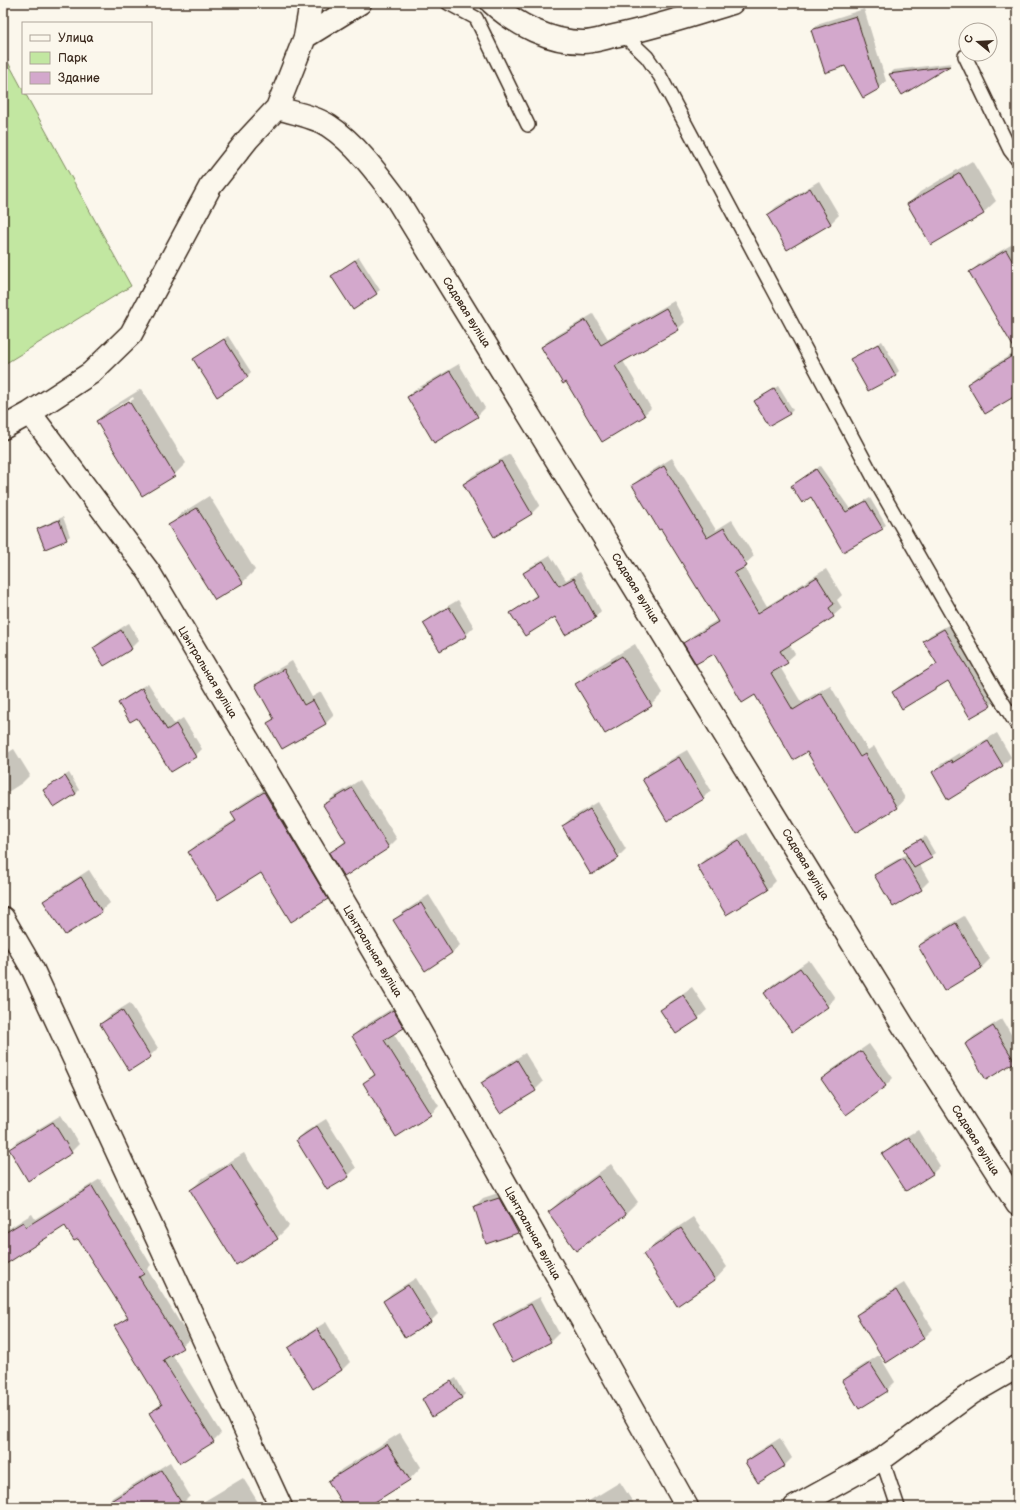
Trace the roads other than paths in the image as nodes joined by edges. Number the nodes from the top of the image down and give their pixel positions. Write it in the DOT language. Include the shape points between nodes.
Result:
graph roads {
  1 [pos="311,3"];
  2 [pos="360,3"];
  3 [pos="448,3"];
  4 [pos="492,3"];
  5 [pos="732,3"];
  6 [pos="623,34"];
  7 [pos="305,37"];
  8 [pos="968,62"];
  9 [pos="277,108"];
  10 [pos="528,125"];
  11 [pos="1017,160"];
  12 [pos="30,413"];
  13 [pos="3,428"];
  14 [pos="1017,725"];
  15 [pos="3,918"];
  16 [pos="1017,1204"];
  17 [pos="1017,1367"];
  18 [pos="882,1459"];
  19 [pos="281,1507"];
  20 [pos="687,1507"];
  21 [pos="795,1507"];
  22 [pos="898,1507"];
  1 -- 7 [label="street"];
  2 -- 7 [label="street"];
  3 -- 10 [label="lane" via="476,18"];
  4 -- 6 [label="street" via="539,33 563,40 585,42"];
  5 -- 6 [label="street"];
  6 -- 14 [label="lane" via="647,57 660,76 876,482"];
  7 -- 9 [label="street"];
  8 -- 11 [label="lane"];
  9 -- 12 [label="street" via="248,139 210,187 162,272 131,334 91,373"];
  9 -- 16 [label="street, Садовая вуліца" via="304,115 329,126 365,158 396,198 902,1024"];
  12 -- 13 [label="street"];
  12 -- 20 [label="street, Цэнтральная вуліца" via="149,572 409,1012"];
  15 -- 19 [label="street" via="33,970"];
  17 -- 18 [label="street" via="972,1393"];
  18 -- 21 [label="street"];
  18 -- 22 [label="lane"];
}
